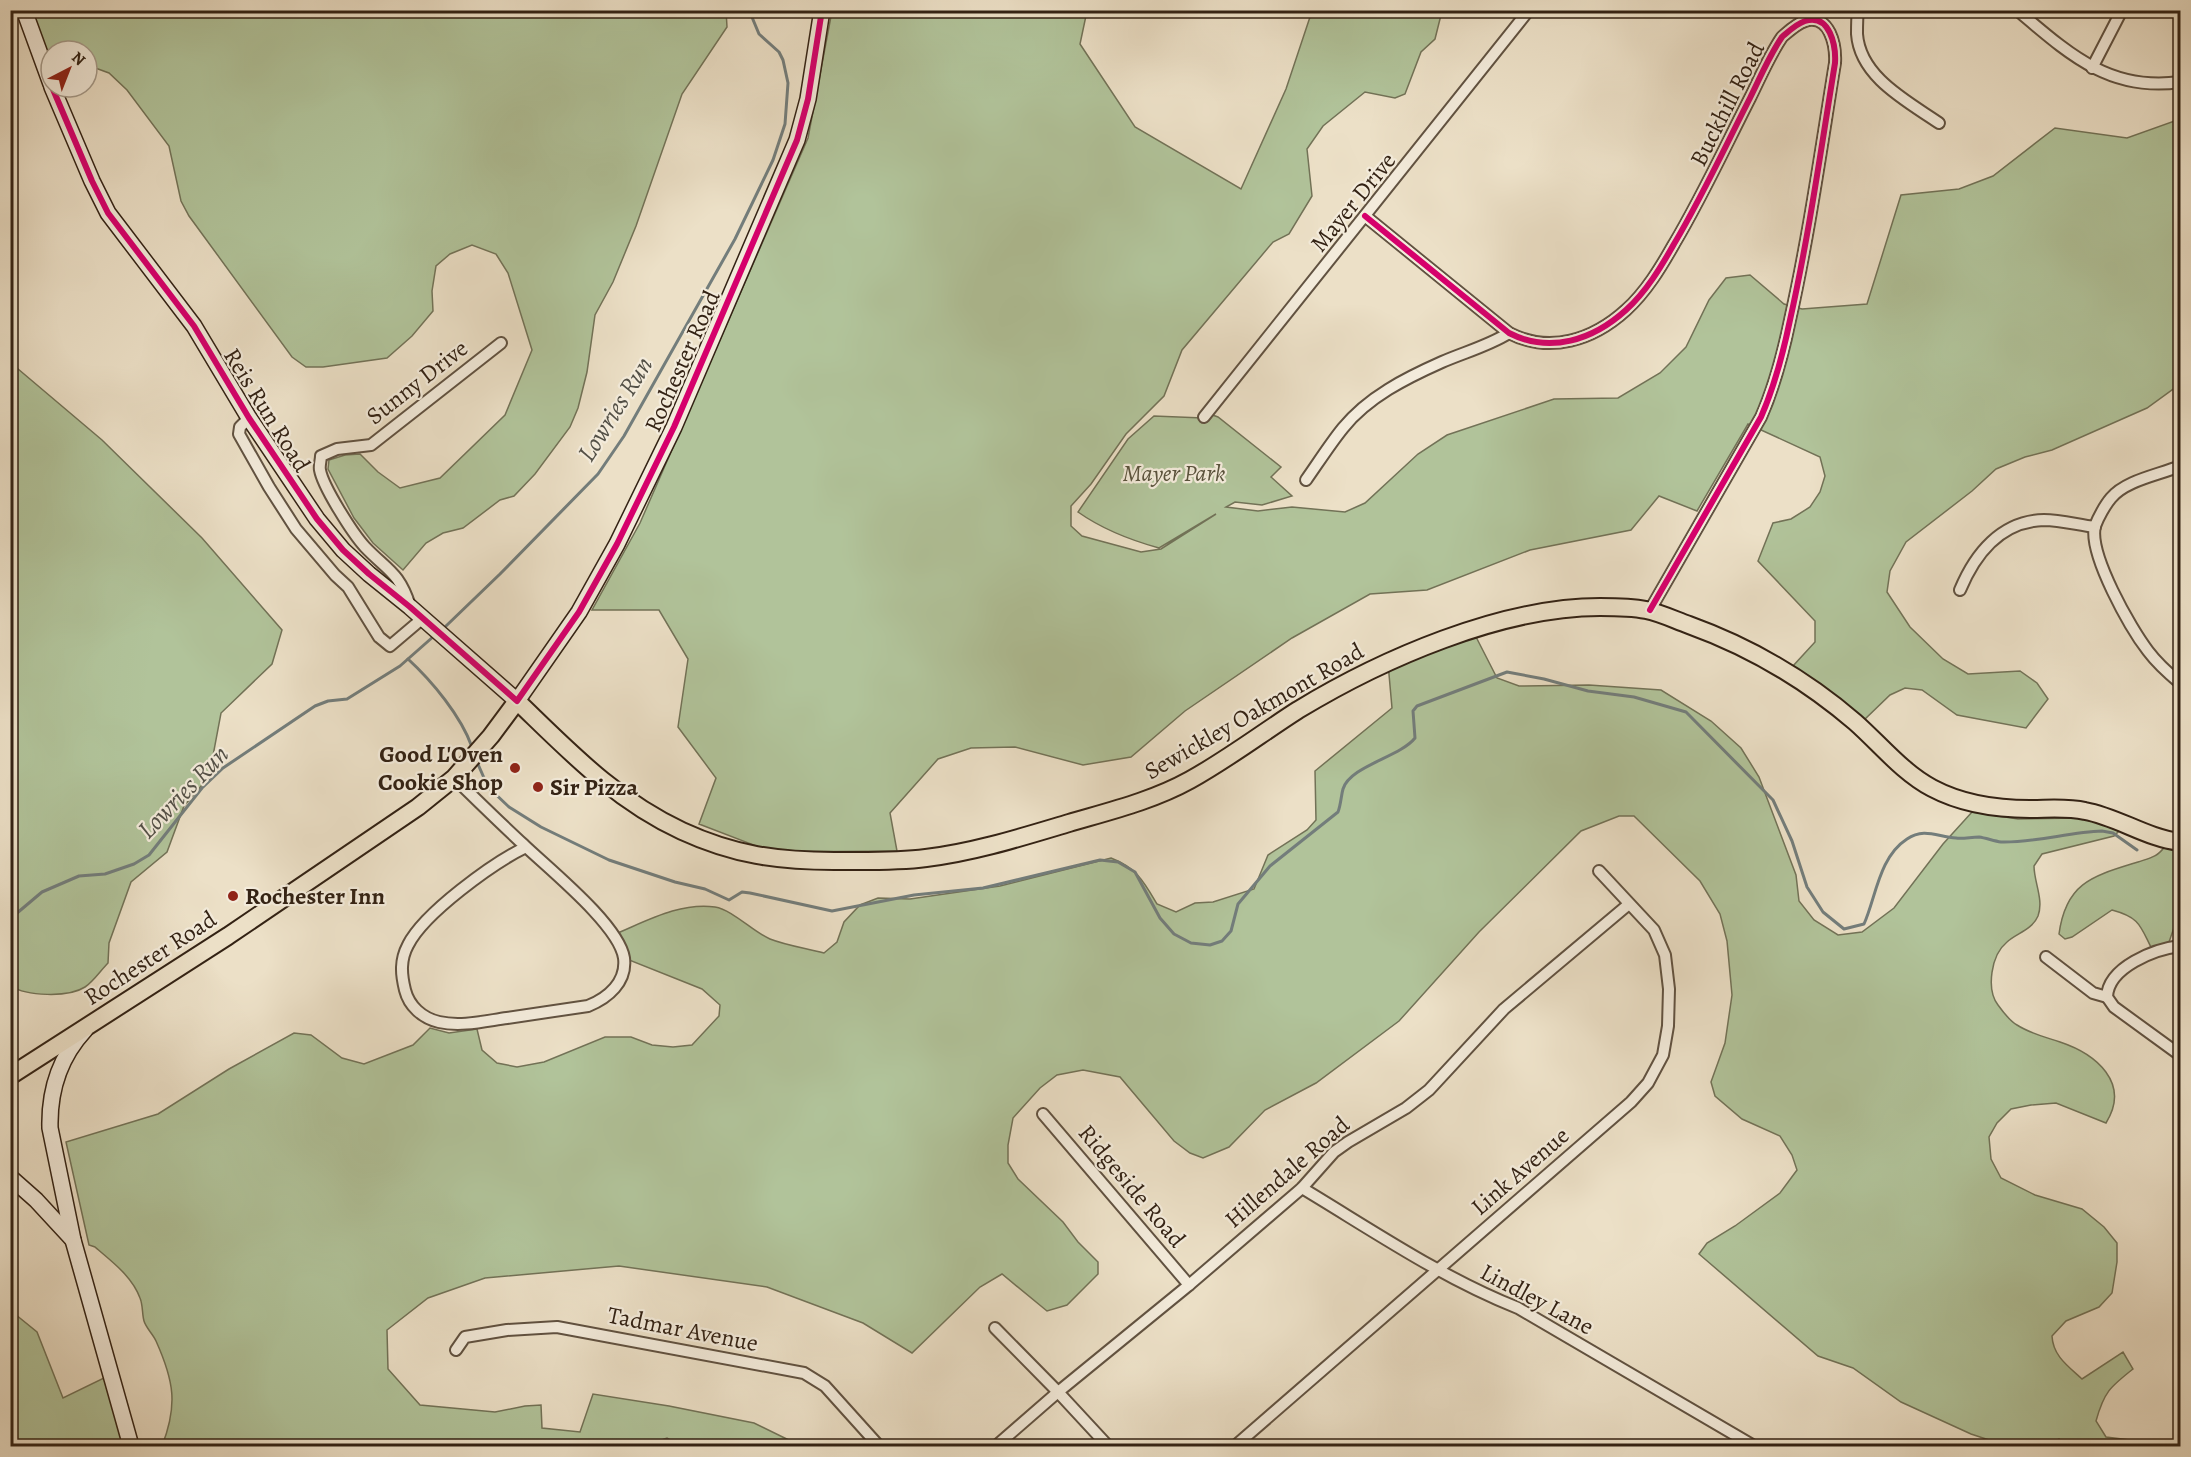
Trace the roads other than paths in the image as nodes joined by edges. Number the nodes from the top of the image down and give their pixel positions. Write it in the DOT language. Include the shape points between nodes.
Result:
graph roads {
  1 [pos="24,10"];
  2 [pos="822,10"];
  3 [pos="1529,10"];
  4 [pos="1858,10"];
  5 [pos="2017,10"];
  6 [pos="2122,10"];
  7 [pos="1807,15"];
  8 [pos="39,50"];
  9 [pos="2092,68"];
  10 [pos="2181,82"];
  11 [pos="58,99"];
  12 [pos="1939,123"];
  13 [pos="1365,216"];
  14 [pos="1509,333"];
  15 [pos="501,343"];
  16 [pos="1204,417"];
  17 [pos="249,418"];
  18 [pos="2181,466"];
  19 [pos="1306,480"];
  20 [pos="2095,527"];
  21 [pos="1960,591"];
  22 [pos="410,607"];
  23 [pos="1650,610"];
  24 [pos="423,618"];
  25 [pos="2181,683"];
  26 [pos="517,701"];
  27 [pos="454,778"];
  28 [pos="2181,842"];
  29 [pos="526,847"];
  30 [pos="1599,871"];
  31 [pos="1629,904"];
  32 [pos="2181,946"];
  33 [pos="2046,957"];
  34 [pos="2107,997"];
  35 [pos="93,1022"];
  36 [pos="2181,1054"];
  37 [pos="10,1076"];
  38 [pos="1044,1114"];
  39 [pos="10,1177"];
  40 [pos="1302,1188"];
  41 [pos="73,1240"];
  42 [pos="1438,1270"];
  43 [pos="1190,1285"];
  44 [pos="995,1328"];
  45 [pos="456,1350"];
  46 [pos="1058,1392"];
  47 [pos="131,1446"];
  48 [pos="879,1446"];
  49 [pos="996,1446"];
  50 [pos="1108,1446"];
  51 [pos="1235,1446"];
  52 [pos="1754,1446"];
  1 -- 8 [label="street, Reis Run Road"];
  2 -- 26 [label="street, Rochester Road" via="808,99 797,140 674,427 596,584"];
  3 -- 13 [label="street, Mayer Drive"];
  4 -- 12 [label="street" via="1859,46 1872,71 1891,90"];
  5 -- 9 [label="street" via="2067,53"];
  6 -- 9 [label="street"];
  7 -- 14 [label="street, Buckhill Road" via="1776,46 1681,234 1651,281 1626,310 1573,341 1538,344"];
  7 -- 23 [label="street, Buckhill Road" via="1830,31 1836,52 1808,234 1784,353 1761,417"];
  9 -- 10 [label="street" via="2122,80"];
  11 -- 17 [label="street, Reis Run Road" via="108,213 194,326"];
  13 -- 14 [label="street, Buckhill Road"];
  13 -- 16 [label="street, Mayer Drive"];
  14 -- 19 [label="street" via="1388,389 1344,426"];
  15 -- 22 [label="street, Sunny Drive" via="371,445 337,449 321,456 320,469 340,509 364,546 397,577"];
  17 -- 22 [label="street, Reis Run Road" via="317,519 352,558"];
  17 -- 24 [label="street" via="239,434 253,462 296,529 348,587 379,637 390,646"];
  18 -- 20 [label="street" via="2119,490"];
  20 -- 21 [label="street" via="2045,520 2006,530 1978,557"];
  20 -- 25 [label="street" via="2098,555 2119,603 2147,650"];
  22 -- 24 [label="street, Reis Run Road"];
  23 -- 26 [label="main road, Sewickley Oakmont Road" via="1562,609 1454,637 1328,693 1159,795 989,845 907,860 771,859 701,839 637,807 610,788"];
  23 -- 28 [label="main road, Sewickley Oakmont Road" via="1735,644 1787,672 1850,718 1912,775 1942,793 1990,807 2082,810"];
  24 -- 26 [label="street, Reis Run Road"];
  26 -- 27 [label="main road, Rochester Road"];
  27 -- 29 [label="street"];
  27 -- 35 [label="main road, Rochester Road" via="228,936"];
  29 -- 29 [label="street" via="576,895 621,947 624,968 617,986 601,1001 588,1006 454,1024 427,1018 407,998 401,967 408,946 429,917 490,868"];
  30 -- 31 [label="street, Link Avenue"];
  31 -- 40 [label="street, Hillendale Road" via="1504,1009 1429,1090 1334,1152"];
  31 -- 42 [label="street, Link Avenue" via="1654,930 1665,955 1669,989 1663,1055 1648,1083 1631,1102"];
  32 -- 34 [label="street" via="2159,950 2121,970 2111,981"];
  33 -- 34 [label="street" via="2094,993"];
  34 -- 36 [label="street" via="2114,1007"];
  35 -- 37 [label="main road"];
  35 -- 41 [label="street, Rochester Road" via="66,1054 52,1089 49,1109"];
  38 -- 43 [label="street, Ridgeside Road"];
  39 -- 41 [label="street"];
  40 -- 42 [label="street, Lindley Lane"];
  40 -- 43 [label="street, Hillendale Road"];
  41 -- 47 [label="street, Rochester Road"];
  42 -- 51 [label="street, Link Avenue"];
  42 -- 52 [label="street, Lindley Lane" via="1518,1308"];
  43 -- 46 [label="street, Hillendale Road"];
  44 -- 46 [label="street"];
  45 -- 48 [label="street, Tadmar Avenue" via="465,1336 557,1327 804,1373 825,1386"];
  46 -- 49 [label="street, Hillendale Road"];
  46 -- 50 [label="street"];
}
